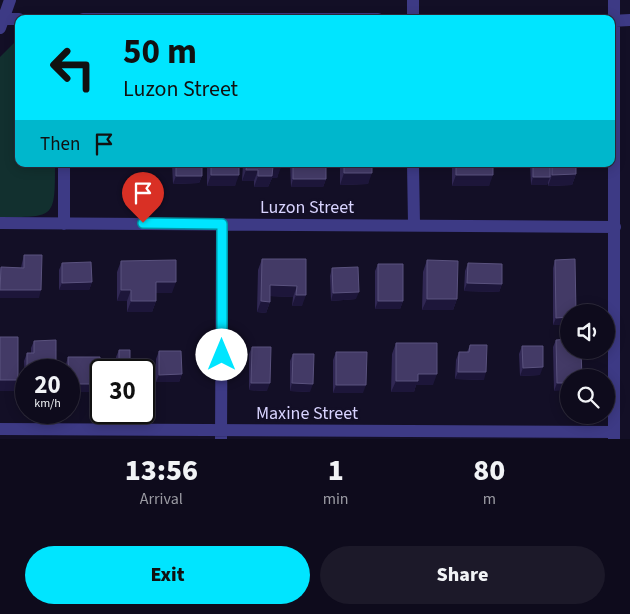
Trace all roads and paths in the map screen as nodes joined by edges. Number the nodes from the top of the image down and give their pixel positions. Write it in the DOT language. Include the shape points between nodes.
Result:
graph roads {
  1 [pos="10,0"];
  2 [pos="413,0"];
  3 [pos="614,0"];
  4 [pos="413,15"];
  5 [pos="613,15"];
  6 [pos="1,18"];
  7 [pos="15,19"];
  8 [pos="630,20"];
  9 [pos="615,21"];
  10 [pos="64,167"];
  11 [pos="414,167"];
  12 [pos="614,167"];
  13 [pos="0,224"];
  14 [pos="64,224"];
  15 [pos="222,224"];
  16 [pos="414,224"];
  17 [pos="614,227"];
  18 [pos="0,430"];
  19 [pos="222,434"];
  20 [pos="614,435"];
  1 -- 6 [label="street"];
  2 -- 4 [label="street"];
  3 -- 5 [label="street"];
  6 -- 7 [label="street"];
  8 -- 9 [label="street"];
  10 -- 14 [label="street"];
  11 -- 16 [label="street"];
  12 -- 17 [label="street"];
  13 -- 14 [label="street, Luzon Street"];
  14 -- 15 [label="street, Luzon Street"];
  15 -- 16 [label="street, Luzon Street"];
  15 -- 19 [label="street"];
  16 -- 17 [label="street, Luzon Street"];
  17 -- 20 [label="street"];
  18 -- 19 [label="street, Maxine Street"];
  19 -- 20 [label="street, Maxine Street"];
}
